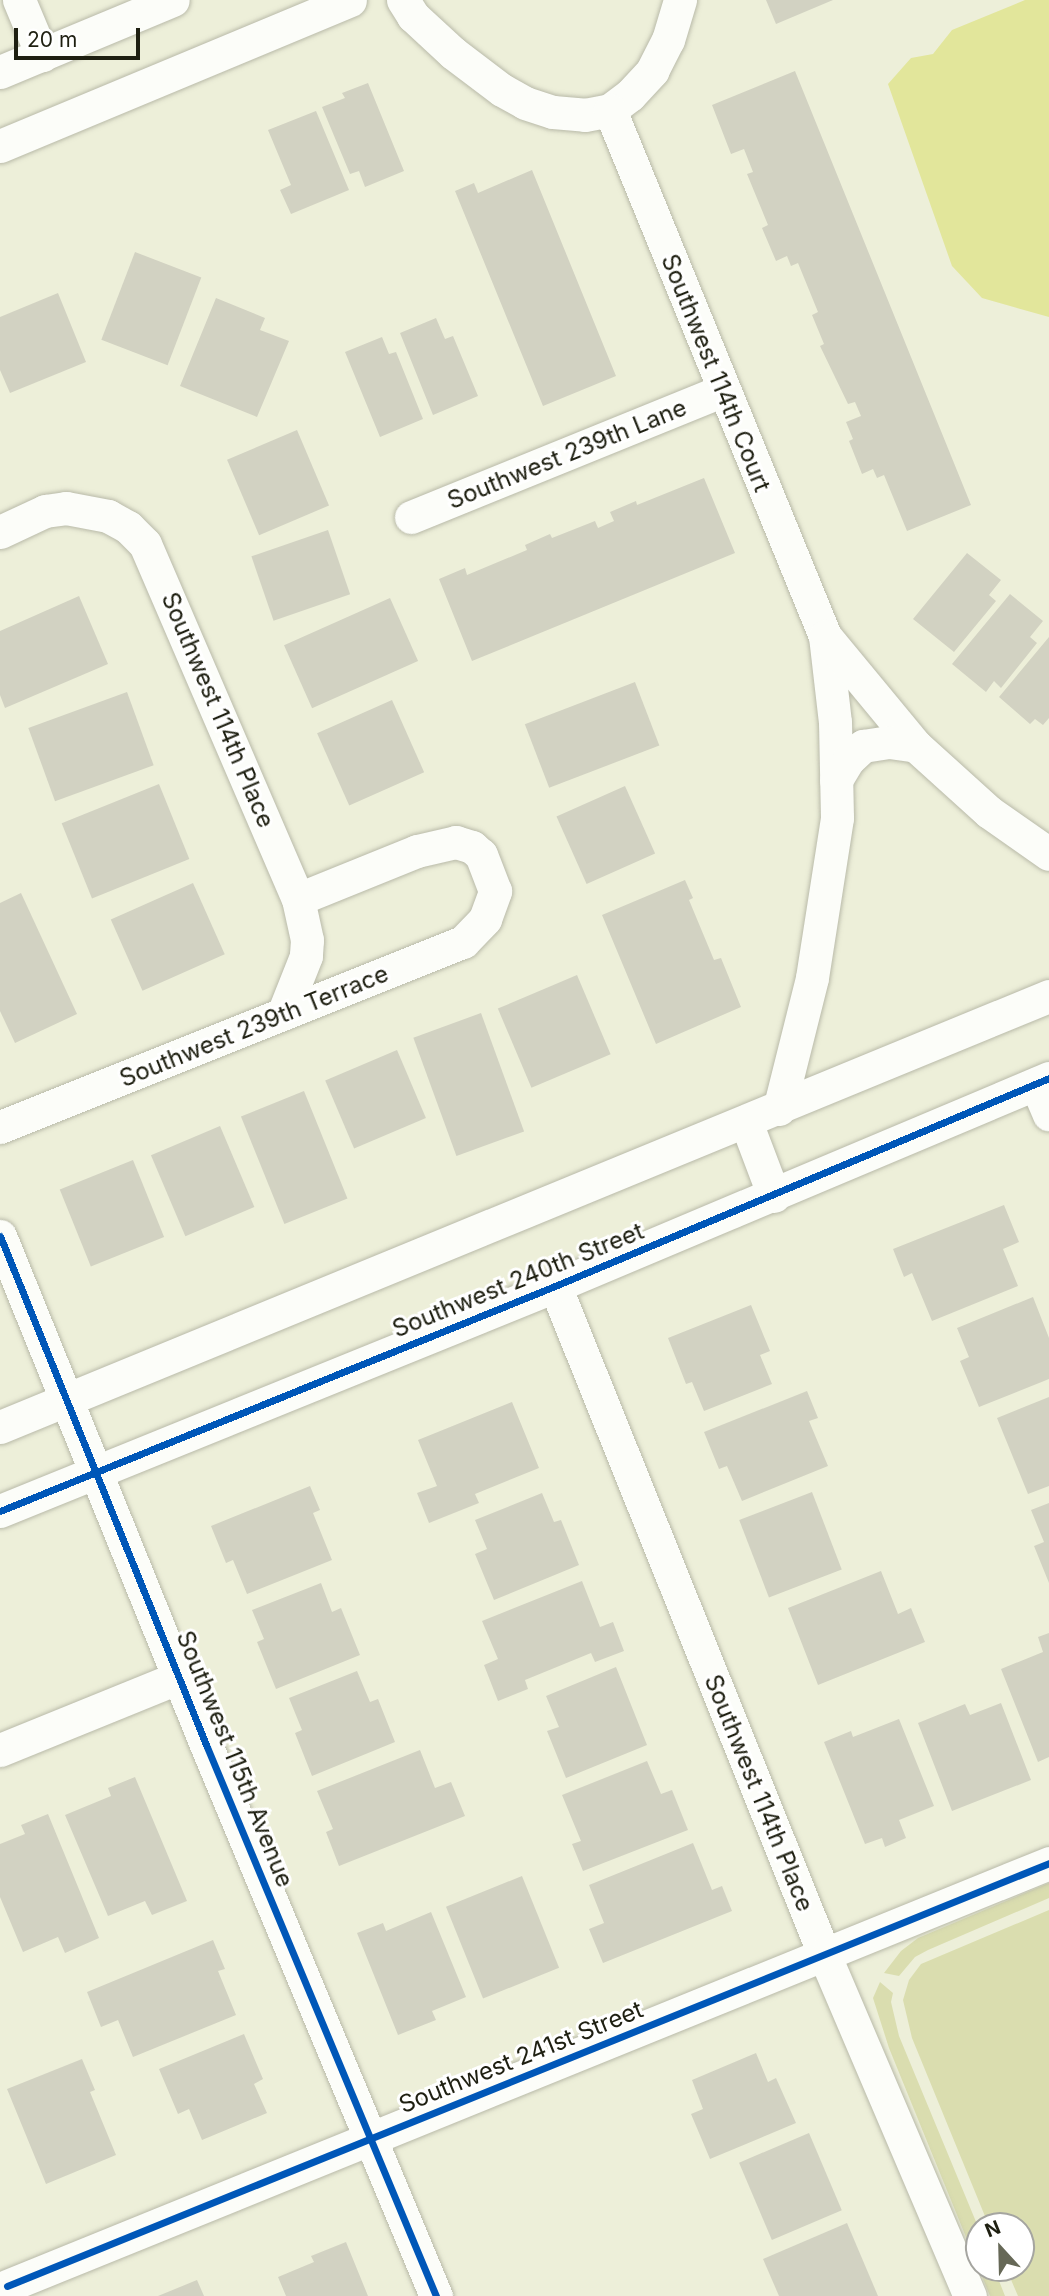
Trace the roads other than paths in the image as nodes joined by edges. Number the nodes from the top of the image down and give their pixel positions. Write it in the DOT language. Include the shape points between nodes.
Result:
graph roads {
  1 [pos="19,0"];
  2 [pos="173,0"];
  3 [pos="350,0"];
  4 [pos="403,0"];
  5 [pos="680,0"];
  6 [pos="42,55"];
  7 [pos="0,72"];
  8 [pos="610,110"];
  9 [pos="0,146"];
  10 [pos="723,390"];
  11 [pos="411,517"];
  12 [pos="0,532"];
  13 [pos="825,636"];
  14 [pos="916,746"];
  15 [pos="836,780"];
  16 [pos="1049,854"];
  17 [pos="298,899"];
  18 [pos="1049,996"];
  19 [pos="283,1014"];
  20 [pos="1043,1081"];
  21 [pos="779,1109"];
  22 [pos="1049,1114"];
  23 [pos="746,1122"];
  24 [pos="0,1127"];
  25 [pos="774,1196"];
  26 [pos="0,1236"];
  27 [pos="555,1286"];
  28 [pos="66,1400"];
  29 [pos="0,1427"];
  30 [pos="96,1472"];
  31 [pos="0,1511"];
  32 [pos="180,1676"];
  33 [pos="0,1750"];
  34 [pos="1049,1863"];
  35 [pos="824,1954"];
  36 [pos="371,2139"];
  37 [pos="6,2283"];
  38 [pos="436,2296"];
  39 [pos="970,2296"];
  1 -- 6 [label="street"];
  2 -- 6 [label="street"];
  3 -- 9 [label="street"];
  4 -- 8 [label="street" via="412,16 453,53 525,103 585,115"];
  5 -- 8 [label="street" via="668,40 652,71"];
  6 -- 7 [label="street"];
  8 -- 10 [label="street, Southwest 114th Court"];
  10 -- 11 [label="street, Southwest 239th Lane"];
  10 -- 13 [label="street, Southwest 114th Court"];
  12 -- 17 [label="street, Southwest 114th Place" via="45,511 66,508 87,510 128,527 145,544"];
  13 -- 14 [label="street, Southwest 114th Court"];
  13 -- 15 [label="street, Southwest 114th Court"];
  14 -- 15 [label="street" via="889,742 863,746"];
  14 -- 16 [label="street, Southwest 114th Court" via="989,812"];
  15 -- 21 [label="street, Southwest 114th Court" via="837,818 812,978"];
  17 -- 19 [label="street, Southwest 114th Place" via="306,956"];
  17 -- 19 [label="street, Southwest 239th Terrace" via="417,851 456,842 481,855 495,891 476,932 463,943"];
  18 -- 21 [label="street"];
  19 -- 24 [label="street, Southwest 239th Terrace"];
  20 -- 22 [label="street"];
  20 -- 25 [label="street, Southwest 240th Street"];
  21 -- 23 [label="street"];
  23 -- 25 [label="street"];
  23 -- 28 [label="street"];
  25 -- 27 [label="street, Southwest 240th Street"];
  26 -- 28 [label="street, Southwest 115th Avenue"];
  27 -- 30 [label="street, Southwest 240th Street"];
  27 -- 35 [label="street, Southwest 114th Place"];
  28 -- 29 [label="street"];
  28 -- 30 [label="street, Southwest 115th Avenue"];
  30 -- 31 [label="street, Southwest 240th Street"];
  30 -- 32 [label="street, Southwest 115th Avenue"];
  32 -- 33 [label="street"];
  32 -- 36 [label="street, Southwest 115th Avenue"];
  34 -- 35 [label="street, Southwest 241st Street"];
  35 -- 36 [label="street, Southwest 241st Street"];
  35 -- 39 [label="street, Southwest 114th Place"];
  36 -- 37 [label="street, Southwest 241st Street"];
  36 -- 38 [label="street, Southwest 115th Avenue"];
}
